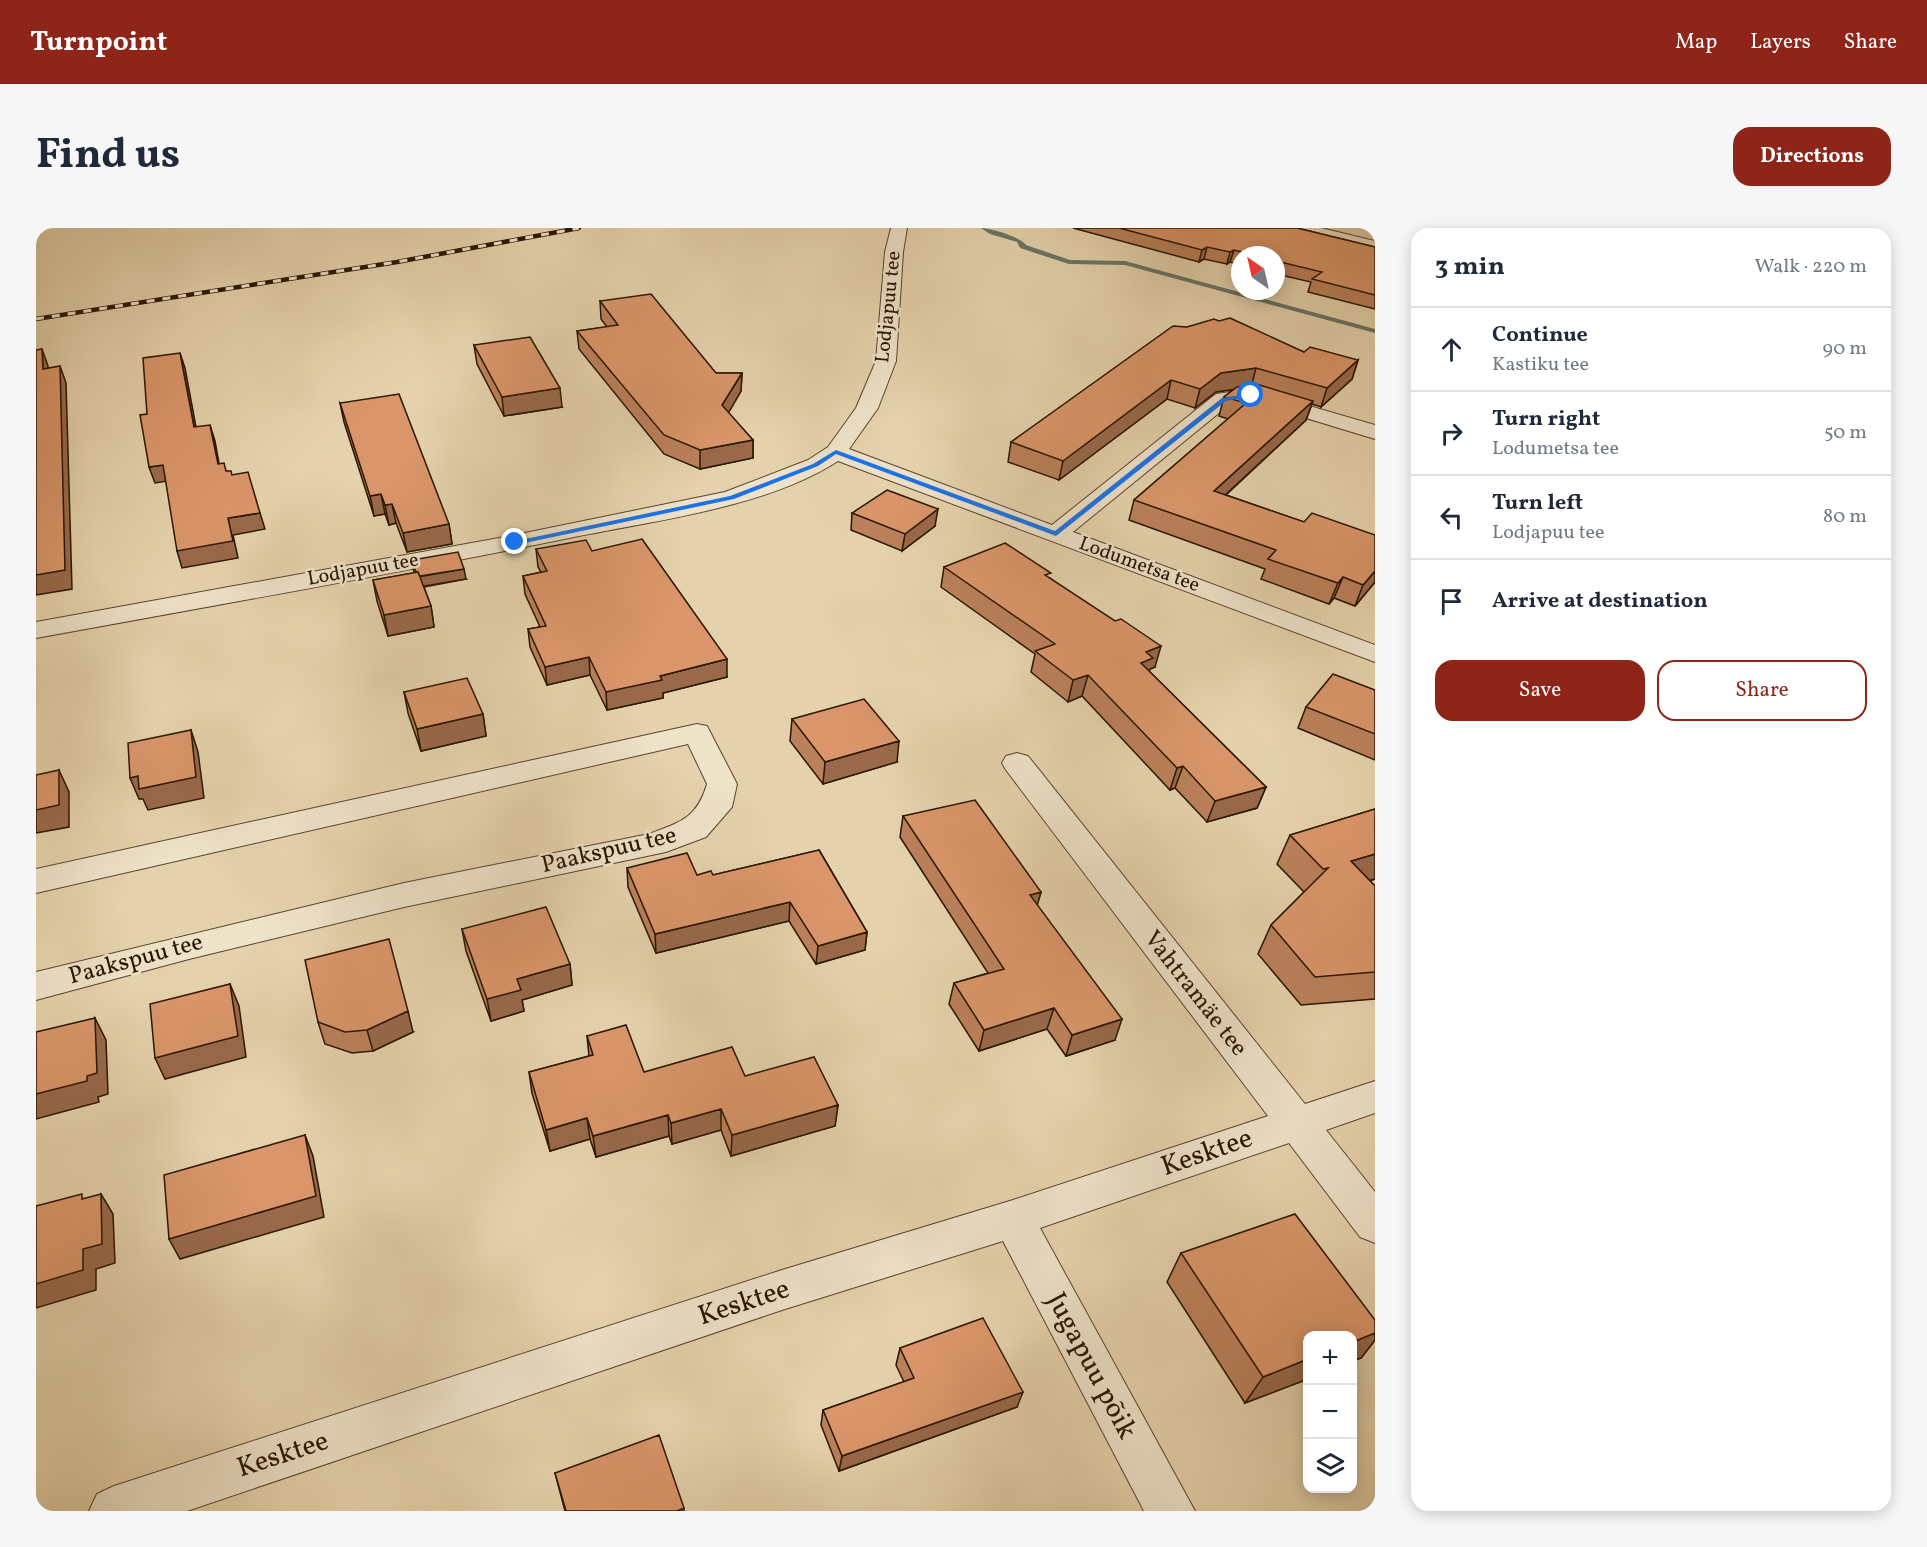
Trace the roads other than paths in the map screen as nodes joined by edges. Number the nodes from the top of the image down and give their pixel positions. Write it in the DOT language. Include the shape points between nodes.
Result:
graph roads {
  1 [pos="899,228"];
  2 [pos="1300,228"];
  3 [pos="1375,246"];
  4 [pos="1375,432"];
  5 [pos="836,452"];
  6 [pos="1056,534"];
  7 [pos="36,630"];
  8 [pos="1375,654"];
  9 [pos="1017,763"];
  10 [pos="36,881"];
  11 [pos="36,986"];
  12 [pos="1375,1097"];
  13 [pos="1295,1123"];
  14 [pos="1013,1219"];
  15 [pos="1375,1224"];
  16 [pos="114,1511"];
  17 [pos="1170,1511"];
  1 -- 5 [label="street, Lodjapuu tee" via="886,361 867,408"];
  2 -- 3 [label="street"];
  4 -- 6 [label="street" via="1251,395 1224,399"];
  5 -- 6 [label="street, Lodumetsa tee"];
  5 -- 7 [label="street, Lodjapuu tee" via="816,465 731,498"];
  6 -- 8 [label="street, Lodumetsa tee"];
  9 -- 13 [label="street, Vahtramäe tee"];
  10 -- 11 [label="street, Paakspuu tee" via="698,733 722,784 716,807 695,829 655,844 393,898"];
  12 -- 13 [label="street, Kesktee"];
  13 -- 14 [label="street, Kesktee"];
  13 -- 15 [label="street, Vahtramäe tee"];
  14 -- 16 [label="street, Kesktee" via="782,1290"];
  14 -- 17 [label="street, Jugapuu põik"];
}
